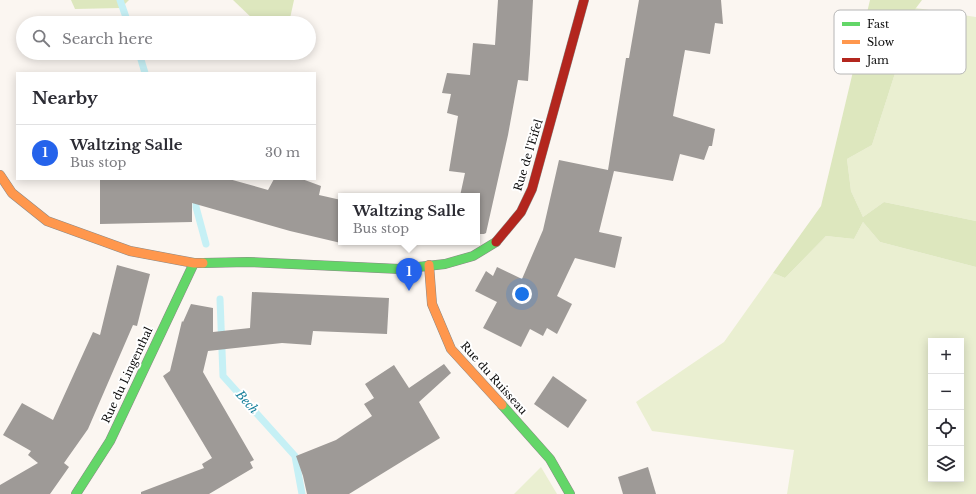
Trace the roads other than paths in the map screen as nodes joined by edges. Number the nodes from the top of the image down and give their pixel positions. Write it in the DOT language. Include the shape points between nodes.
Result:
graph roads {
  1 [pos="584,0"];
  2 [pos="0,175"];
  3 [pos="194,263"];
  4 [pos="429,265"];
  5 [pos="76,494"];
  6 [pos="570,494"];
  1 -- 4 [label="street, Rue de l'Eifel" via="532,189 521,212 496,242 473,256 445,264"];
  2 -- 3 [label="street, Rue de l'Eifel" via="12,193 47,221 130,251"];
  3 -- 4 [label="street, Rue de l'Eifel" via="248,262 400,269"];
  3 -- 5 [label="street, Rue du Lingenthal" via="110,442"];
  4 -- 6 [label="street, Rue du Ruisseau" via="432,304 452,349 550,459"];
}
